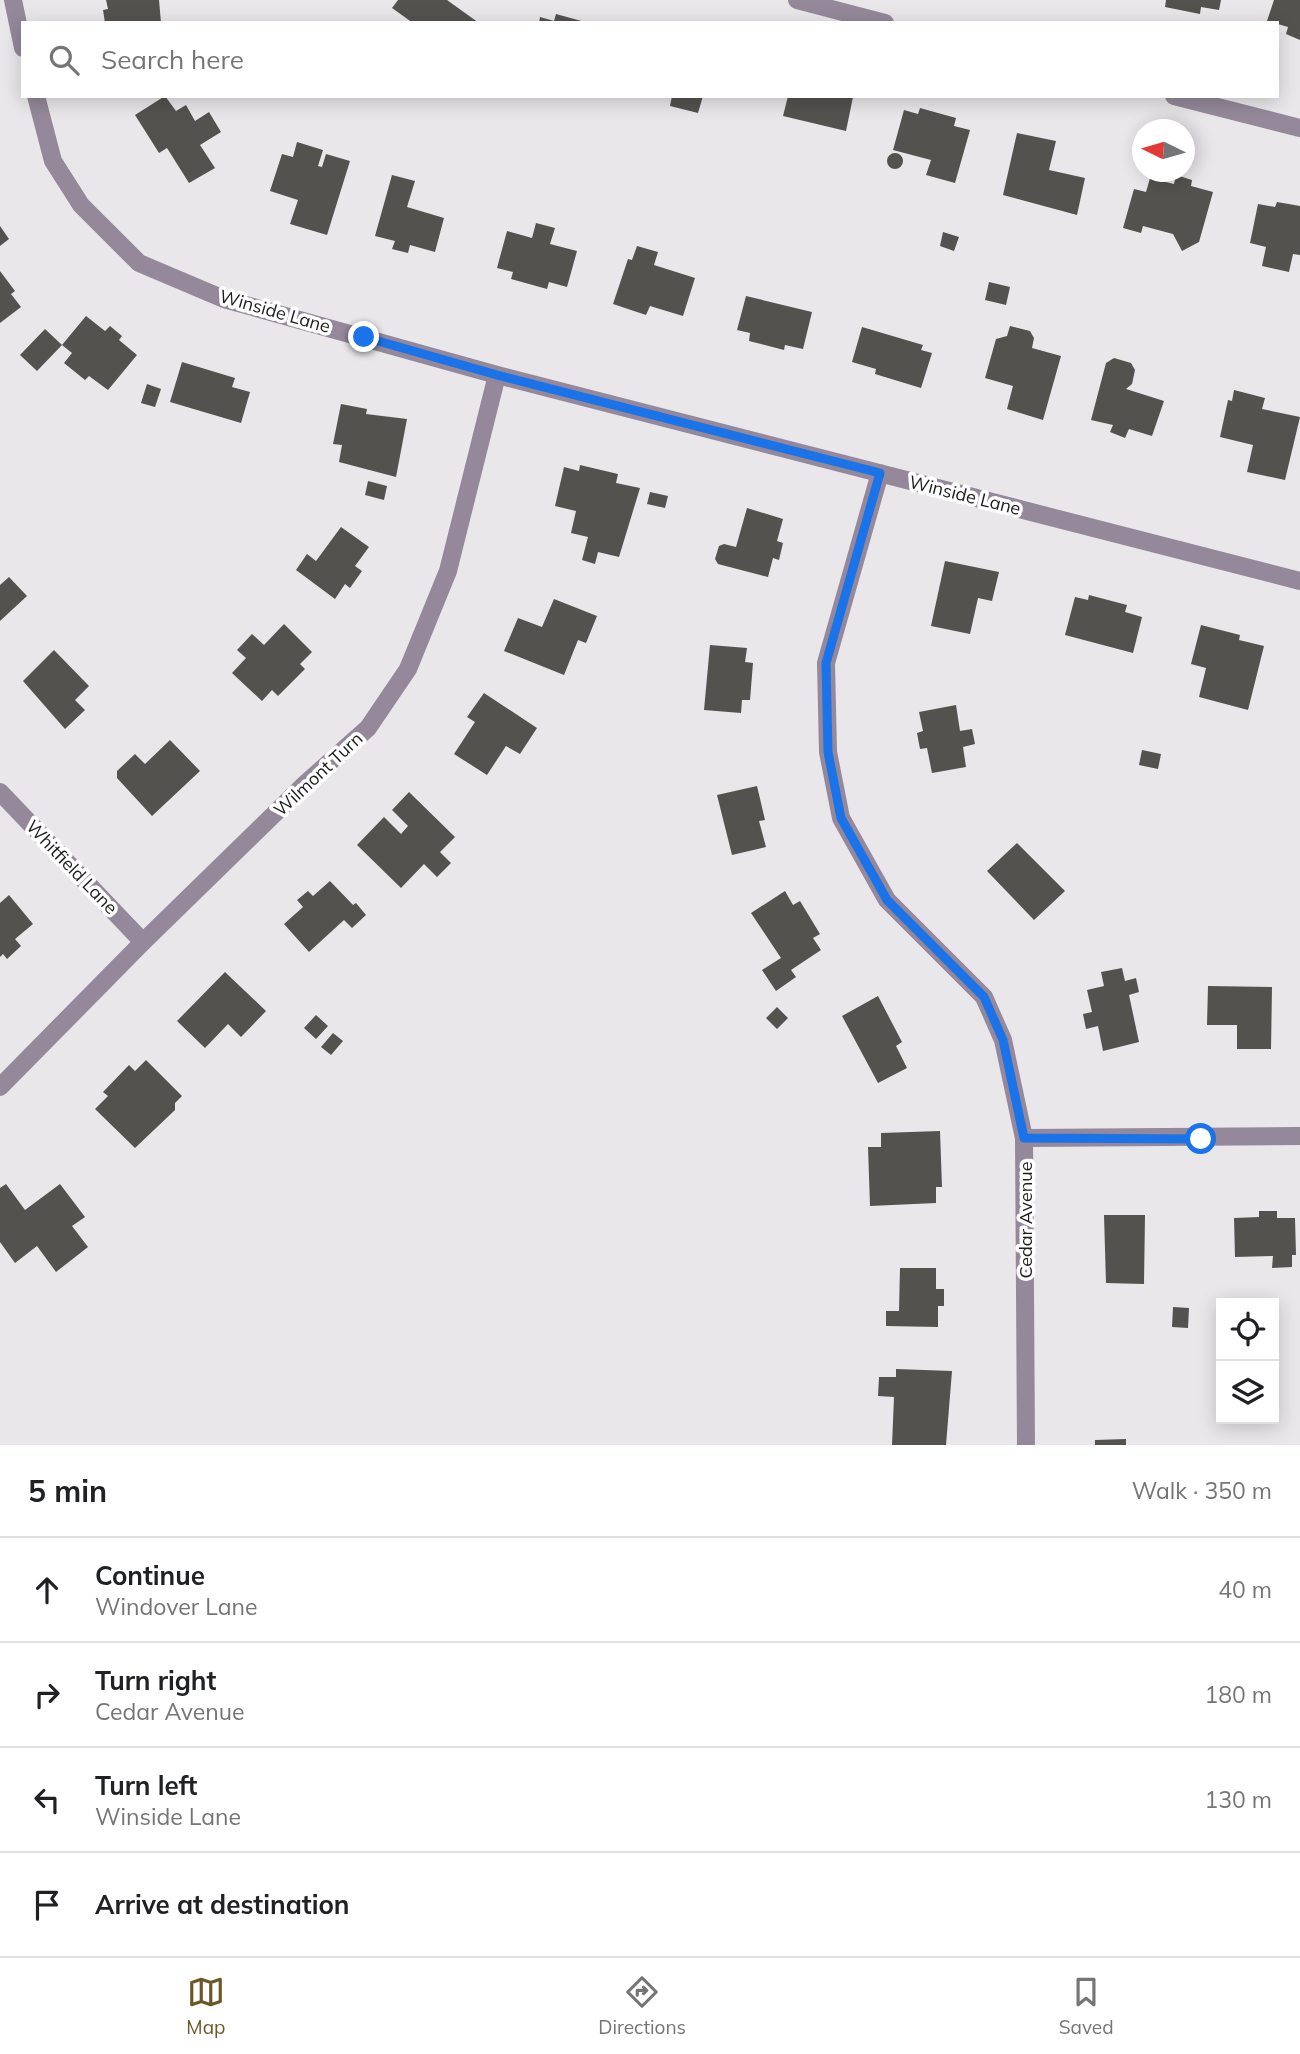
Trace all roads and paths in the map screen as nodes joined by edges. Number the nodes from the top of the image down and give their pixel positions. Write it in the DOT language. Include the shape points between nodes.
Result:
graph roads {
  1 [pos="13,0"];
  2 [pos="797,0"];
  3 [pos="877,21"];
  4 [pos="21,38"];
  5 [pos="36,98"];
  6 [pos="1182,98"];
  7 [pos="1300,128"];
  8 [pos="497,375"];
  9 [pos="880,473"];
  10 [pos="1300,581"];
  11 [pos="0,792"];
  12 [pos="143,942"];
  13 [pos="0,1087"];
  14 [pos="1300,1136"];
  15 [pos="1024,1138"];
  16 [pos="1026,1445"];
  1 -- 4 [label="street"];
  2 -- 3 [label="street"];
  5 -- 8 [label="street, Winside Lane" via="52,161 81,205 139,263 224,299"];
  6 -- 7 [label="street"];
  8 -- 9 [label="street, Winside Lane"];
  8 -- 12 [label="street, Wilmont Turn" via="449,570 408,668 368,727"];
  9 -- 10 [label="street, Winside Lane"];
  9 -- 15 [label="street, Cedar Avenue" via="826,663 828,752 841,818 887,900 984,997 1003,1040"];
  11 -- 12 [label="street, Whitfield Lane"];
  12 -- 13 [label="street, Wilmont Turn"];
  14 -- 15 [label="street"];
  15 -- 16 [label="street, Cedar Avenue"];
}
